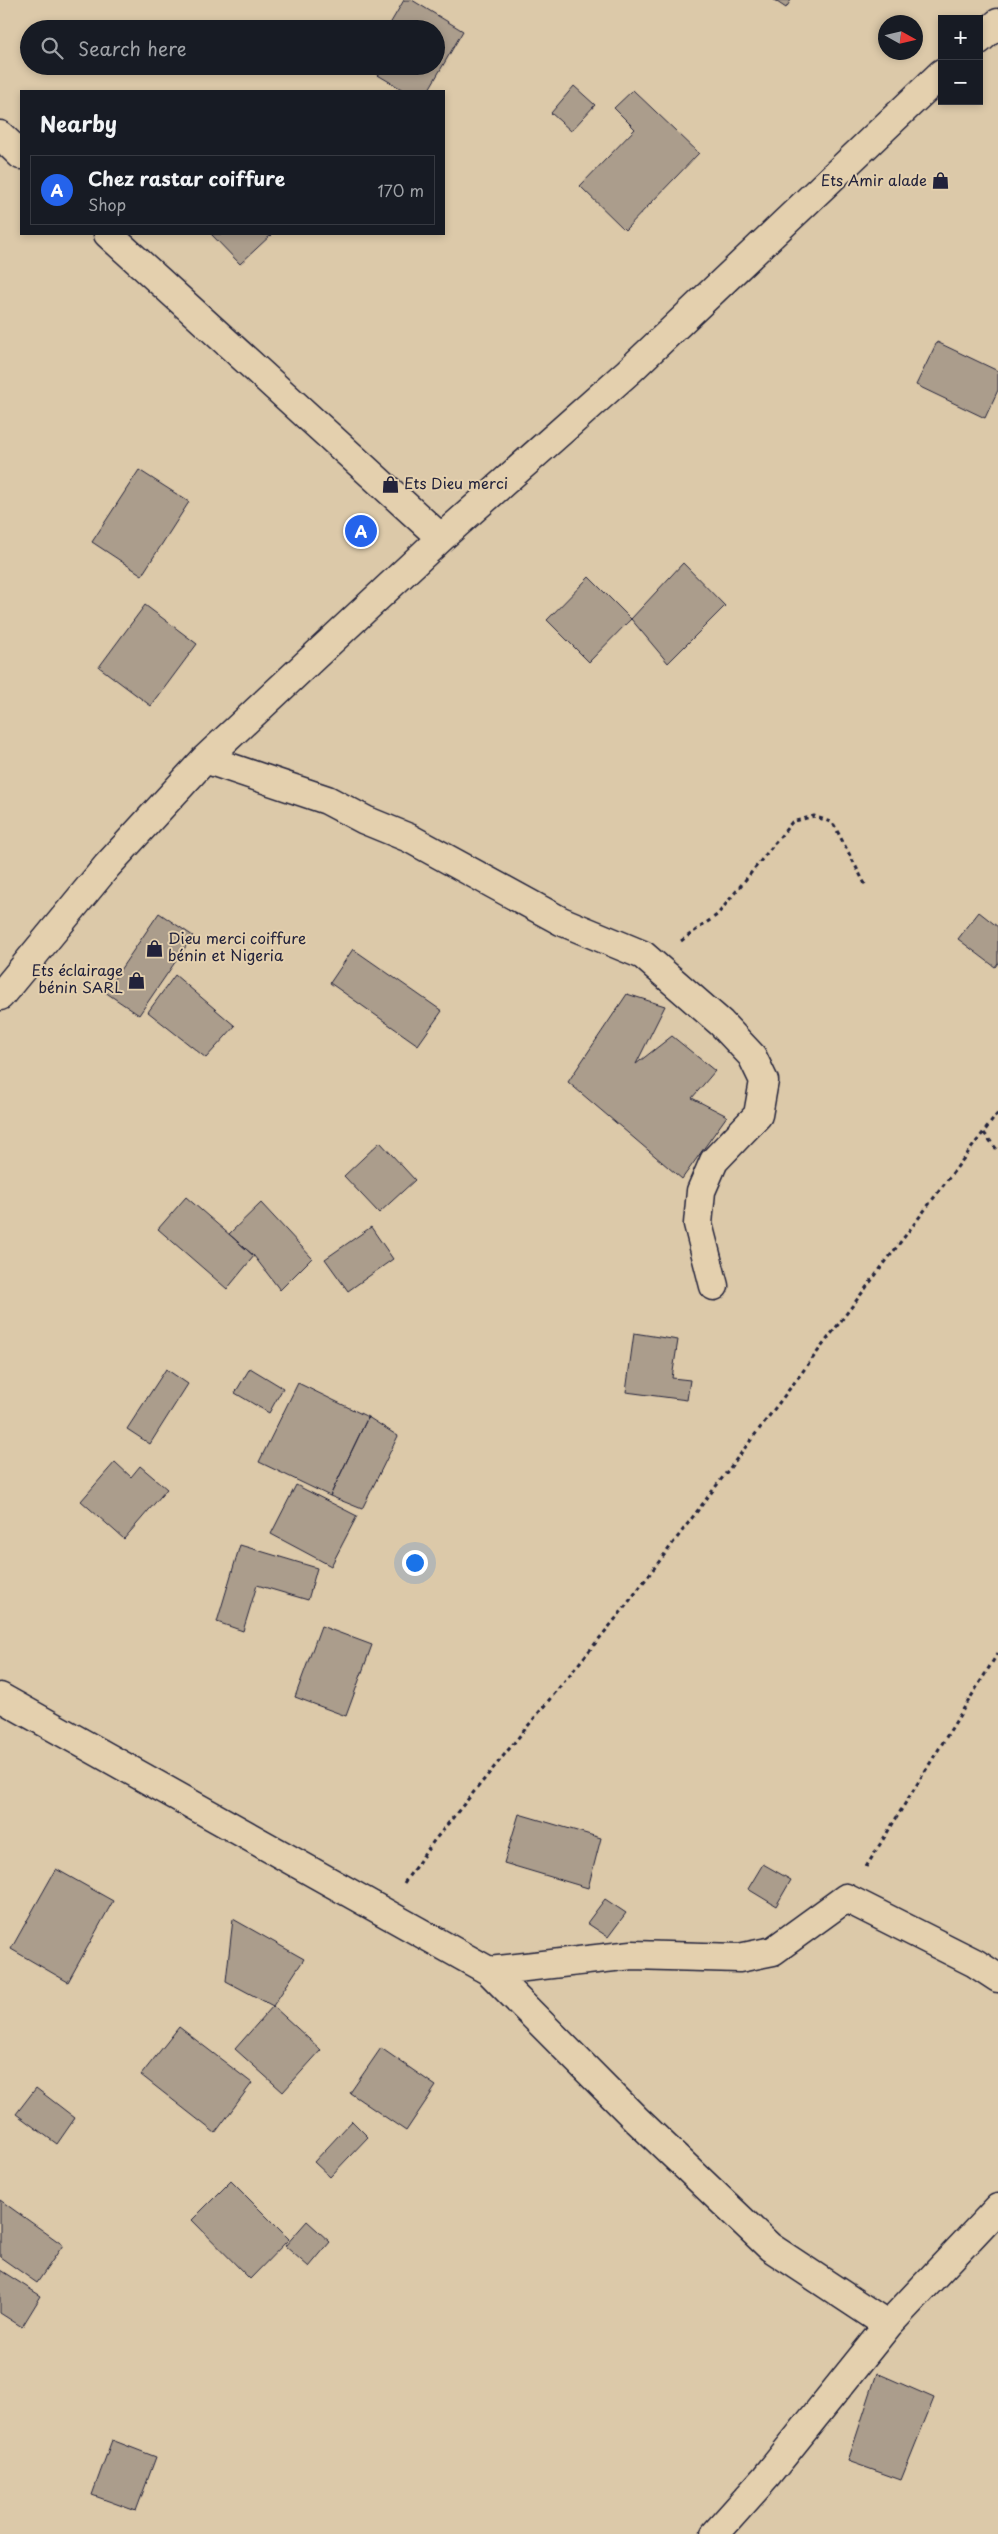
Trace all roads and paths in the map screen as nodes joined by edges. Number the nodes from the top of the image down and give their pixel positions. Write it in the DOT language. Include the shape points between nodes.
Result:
graph roads {
  1 [pos="998,23"];
  2 [pos="983,36"];
  3 [pos="938,77"];
  4 [pos="0,135"];
  5 [pos="20,154"];
  6 [pos="109,235"];
  7 [pos="441,538"];
  8 [pos="205,759"];
  9 [pos="866,886"];
  10 [pos="643,956"];
  11 [pos="0,996"];
  12 [pos="998,1112"];
  13 [pos="984,1133"];
  14 [pos="998,1151"];
  15 [pos="714,1286"];
  16 [pos="998,1653"];
  17 [pos="0,1697"];
  18 [pos="846,1898"];
  19 [pos="383,1912"];
  20 [pos="489,1971"];
  21 [pos="998,1978"];
  22 [pos="998,2208"];
  23 [pos="888,2325"];
  24 [pos="715,2534"];
  1 -- 2 [label="street"];
  3 -- 7 [label="street" via="628,372"];
  4 -- 5 [label="street"];
  6 -- 7 [label="street"];
  7 -- 8 [label="street"];
  8 -- 10 [label="street" via="327,800 409,838 561,921"];
  8 -- 11 [label="street" via="106,866"];
  9 -- 10 [label="path" via="833,823 814,816 792,822 718,915 678,943"];
  10 -- 15 [label="street" via="721,1023 752,1056 764,1081 758,1115 714,1161 701,1191 698,1224"];
  12 -- 13 [label="path"];
  13 -- 14 [label="path"];
  13 -- 19 [label="path" via="627,1604 433,1842"];
  16 -- 18 [label="path"];
  17 -- 19 [label="street"];
  18 -- 20 [label="street" via="774,1951 739,1958 632,1955"];
  18 -- 21 [label="street" via="975,1963"];
  19 -- 20 [label="street"];
  20 -- 23 [label="street" via="770,2248"];
  22 -- 23 [label="street"];
  23 -- 24 [label="street" via="766,2477"];
}
